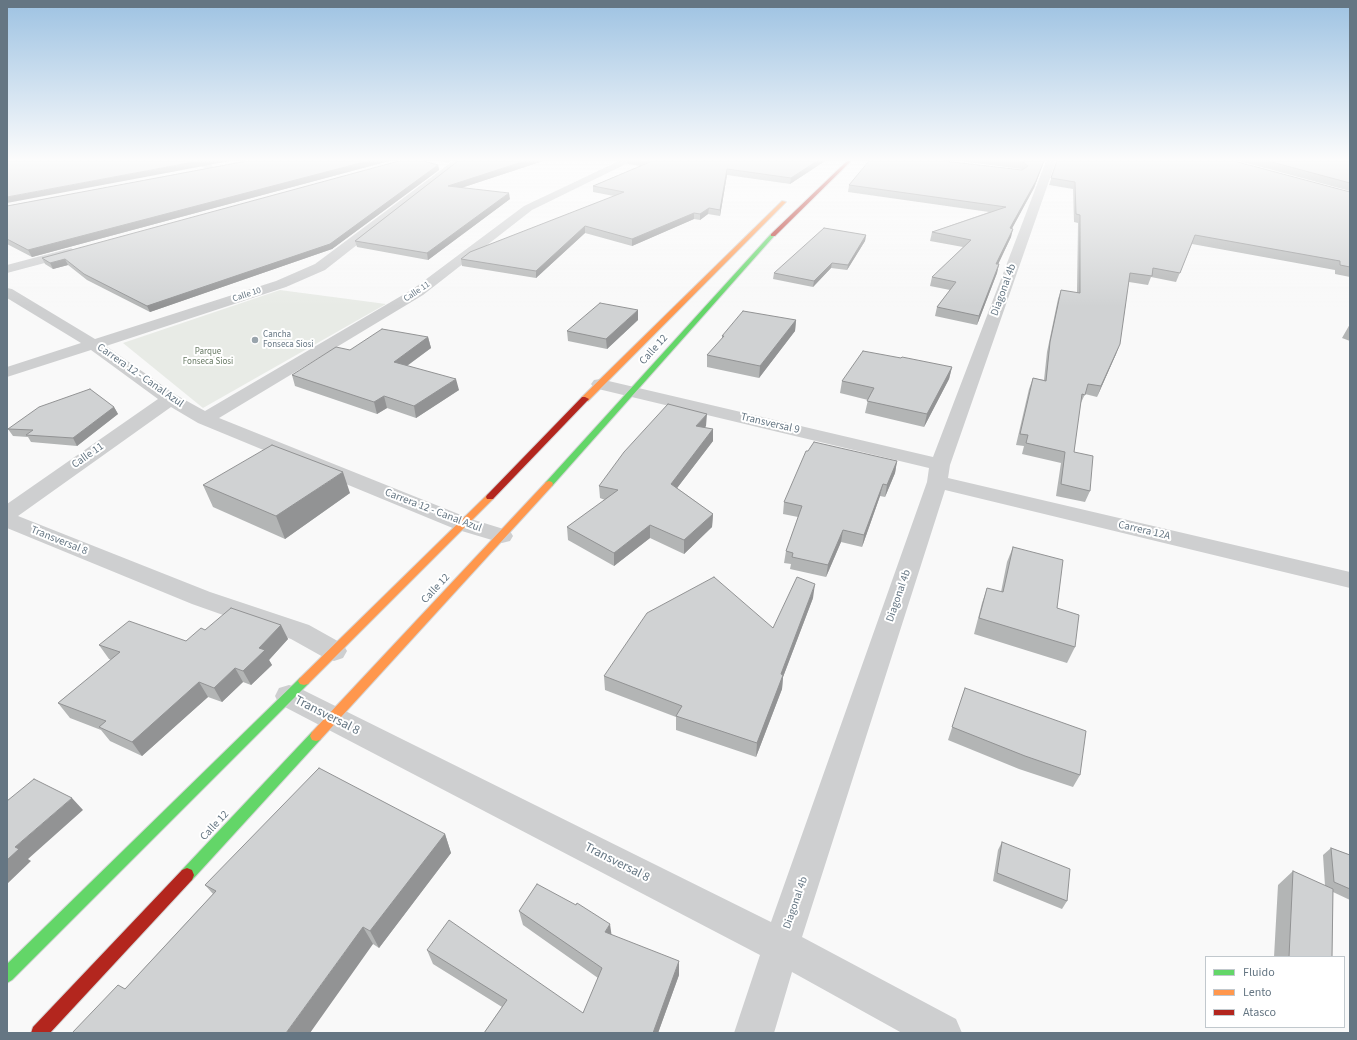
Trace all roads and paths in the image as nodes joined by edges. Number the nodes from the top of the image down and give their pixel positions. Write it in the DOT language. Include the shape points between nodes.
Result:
graph roads {
  1 [pos="392,210"];
  2 [pos="526,210"];
  3 [pos="777,210"];
  4 [pos="798,210"];
  5 [pos="1034,210"];
  6 [pos="84,248"];
  7 [pos="737,249"];
  8 [pos="758,251"];
  9 [pos="7,269"];
  10 [pos="7,292"];
  11 [pos="94,344"];
  12 [pos="7,372"];
  13 [pos="600,384"];
  14 [pos="634,392"];
  15 [pos="170,399"];
  16 [pos="205,419"];
  17 [pos="939,474"];
  18 [pos="7,514"];
  19 [pos="7,520"];
  20 [pos="463,524"];
  21 [pos="502,536"];
  22 [pos="1350,580"];
  23 [pos="334,651"];
  24 [pos="289,696"];
  25 [pos="332,719"];
  26 [pos="781,946"];
  27 [pos="7,975"];
  28 [pos="39,1033"];
  29 [pos="754,1033"];
  30 [pos="942,1033"];
  1 -- 11 [label="street, Calle 10" via="320,267 281,284"];
  2 -- 16 [label="street, Calle 11" via="418,292"];
  3 -- 7 [label="street, Calle 12"];
  4 -- 8 [label="street, Calle 12"];
  5 -- 17 [label="street, Diagonal 4b"];
  6 -- 9 [label="street"];
  7 -- 8 [label="street"];
  7 -- 13 [label="street, Calle 12"];
  8 -- 14 [label="street, Calle 12"];
  10 -- 11 [label="street, Carrera 12 - Canal Azul"];
  11 -- 12 [label="street, Calle 10"];
  11 -- 15 [label="street, Carrera 12 - Canal Azul"];
  13 -- 14 [label="street, Transversal 9"];
  13 -- 20 [label="street, Calle 12"];
  14 -- 17 [label="street, Transversal 9"];
  14 -- 21 [label="street, Calle 12"];
  15 -- 16 [label="street, Carrera 12 - Canal Azul"];
  15 -- 18 [label="street, Calle 11"];
  16 -- 20 [label="street, Carrera 12 - Canal Azul"];
  17 -- 22 [label="street, Carrera 12A"];
  17 -- 26 [label="street, Diagonal 4b"];
  19 -- 23 [label="street, Transversal 8" via="201,598 300,632"];
  20 -- 21 [label="street, Carrera 12 - Canal Azul"];
  20 -- 23 [label="street, Calle 12"];
  21 -- 25 [label="street, Calle 12"];
  23 -- 24 [label="street, Calle 12"];
  24 -- 25 [label="street, Transversal 8"];
  24 -- 27 [label="street, Calle 12"];
  25 -- 26 [label="street, Transversal 8"];
  25 -- 28 [label="street, Calle 12"];
  26 -- 29 [label="street, Diagonal 4b"];
  26 -- 30 [label="street, Transversal 8"];
}
